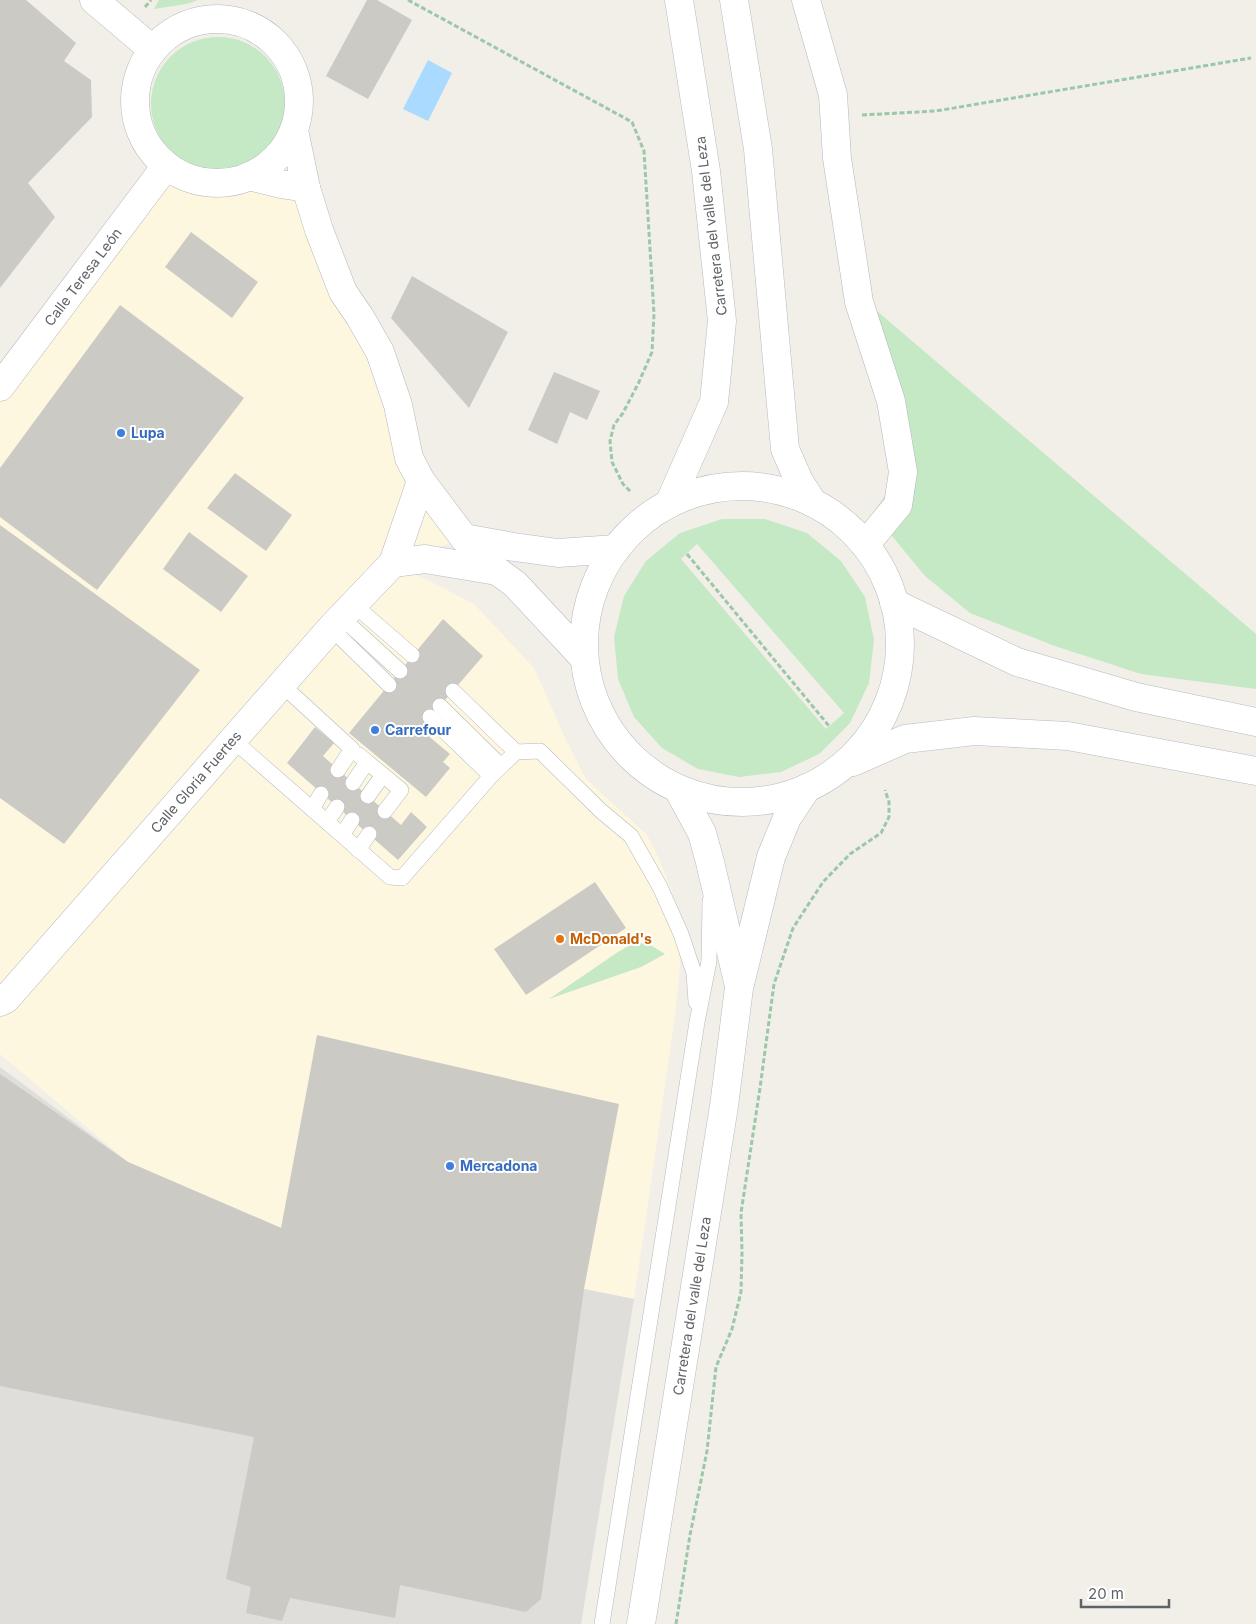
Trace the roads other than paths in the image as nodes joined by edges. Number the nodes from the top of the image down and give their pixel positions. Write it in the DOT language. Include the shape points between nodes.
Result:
graph roads {
  1 [pos="94,0"];
  2 [pos="679,0"];
  3 [pos="734,0"];
  4 [pos="806,0"];
  5 [pos="244,10"];
  6 [pos="153,50"];
  7 [pos="294,130"];
  8 [pos="166,166"];
  9 [pos="249,176"];
  10 [pos="306,188"];
  11 [pos="0,387"];
  12 [pos="421,481"];
  13 [pos="813,503"];
  14 [pos="669,504"];
  15 [pos="464,538"];
  16 [pos="865,545"];
  17 [pos="616,549"];
  18 [pos="393,563"];
  19 [pos="496,571"];
  20 [pos="894,602"];
  21 [pos="342,616"];
  22 [pos="412,655"];
  23 [pos="584,658"];
  24 [pos="400,671"];
  25 [pos="282,684"];
  26 [pos="389,685"];
  27 [pos="453,691"];
  28 [pos="435,711"];
  29 [pos="1256,722"];
  30 [pos="233,740"];
  31 [pos="352,749"];
  32 [pos="516,752"];
  33 [pos="367,762"];
  34 [pos="842,767"];
  35 [pos="338,770"];
  36 [pos="496,770"];
  37 [pos="1256,771"];
  38 [pos="383,775"];
  39 [pos="353,783"];
  40 [pos="807,788"];
  41 [pos="678,789"];
  42 [pos="321,794"];
  43 [pos="368,796"];
  44 [pos="337,807"];
  45 [pos="312,808"];
  46 [pos="385,811"];
  47 [pos="352,820"];
  48 [pos="327,822"];
  49 [pos="369,834"];
  50 [pos="342,835"];
  51 [pos="358,850"];
  52 [pos="710,862"];
  53 [pos="739,988"];
  54 [pos="0,1002"];
  55 [pos="697,1022"];
  56 [pos="602,1624"];
  57 [pos="641,1624"];
  1 -- 6 [label="main road"];
  2 -- 14 [label="main road, Carretera del valle del Leza" via="706,171 722,321 714,402"];
  3 -- 13 [label="main road" via="758,149 785,449"];
  4 -- 16 [label="main road" via="833,95 837,158 859,302 891,401 903,472 898,505"];
  5 -- 6 [label="main road" via="184,26 165,37"];
  5 -- 7 [label="main road" via="287,58 297,81 299,106"];
  6 -- 8 [label="main road" via="140,72 134,97 137,123 148,146"];
  7 -- 9 [label="main road" via="281,152"];
  7 -- 10 [label="main road"];
  8 -- 9 [label="main road" via="188,178 214,183"];
  8 -- 11 [label="main road, Calle Teresa León"];
  9 -- 10 [label="main road"];
  10 -- 12 [label="main road" via="344,292 380,352 398,405 409,458"];
  12 -- 15 [label="main road"];
  12 -- 18 [label="main road"];
  13 -- 14 [label="main road" via="758,488 735,488 697,493"];
  13 -- 16 [label="main road" via="842,522"];
  14 -- 17 [label="main road" via="640,524"];
  15 -- 17 [label="main road" via="558,553"];
  15 -- 19 [label="main road"];
  16 -- 20 [label="main road"];
  17 -- 23 [label="main road" via="590,600 584,629"];
  18 -- 19 [label="main road" via="425,559"];
  18 -- 21 [label="main road, Calle Gloria Fuertes"];
  19 -- 23 [label="main road" via="515,584"];
  20 -- 29 [label="main road" via="1017,662 1136,697"];
  20 -- 34 [label="main road" via="900,638 897,675 886,709 868,740"];
  21 -- 22 [label="lane"];
  21 -- 24 [label="lane"];
  21 -- 25 [label="main road, Calle Gloria Fuertes"];
  21 -- 26 [label="lane"];
  23 -- 41 [label="main road" via="590,688 601,716 618,742 638,764"];
  25 -- 30 [label="main road, Calle Gloria Fuertes"];
  25 -- 31 [label="lane"];
  27 -- 32 [label="lane"];
  28 -- 36 [label="lane"];
  30 -- 45 [label="lane"];
  30 -- 54 [label="main road, Calle Gloria Fuertes"];
  31 -- 33 [label="lane"];
  31 -- 35 [label="lane"];
  32 -- 36 [label="lane"];
  32 -- 55 [label="lane" via="540,751 631,836 660,887 681,934 694,973"];
  33 -- 38 [label="lane"];
  33 -- 39 [label="lane"];
  34 -- 37 [label="main road" via="905,739 974,731 1068,736"];
  34 -- 40 [label="main road"];
  36 -- 51 [label="lane" via="402,878 390,876"];
  38 -- 43 [label="lane"];
  38 -- 46 [label="lane" via="401,790"];
  40 -- 41 [label="main road" via="769,800 730,802 703,798"];
  40 -- 53 [label="main road, Carretera del valle del Leza" via="787,818 771,857"];
  41 -- 52 [label="main road, Carretera del valle del Leza" via="702,833"];
  42 -- 45 [label="lane"];
  44 -- 48 [label="lane"];
  45 -- 48 [label="lane"];
  47 -- 50 [label="lane"];
  48 -- 50 [label="lane"];
  49 -- 51 [label="lane"];
  50 -- 51 [label="lane"];
  52 -- 53 [label="main road, Carretera del valle del Leza"];
  52 -- 55 [label="lane" via="710,961"];
  53 -- 57 [label="main road, Carretera del valle del Leza" via="723,1116"];
  55 -- 56 [label="lane"];
}
